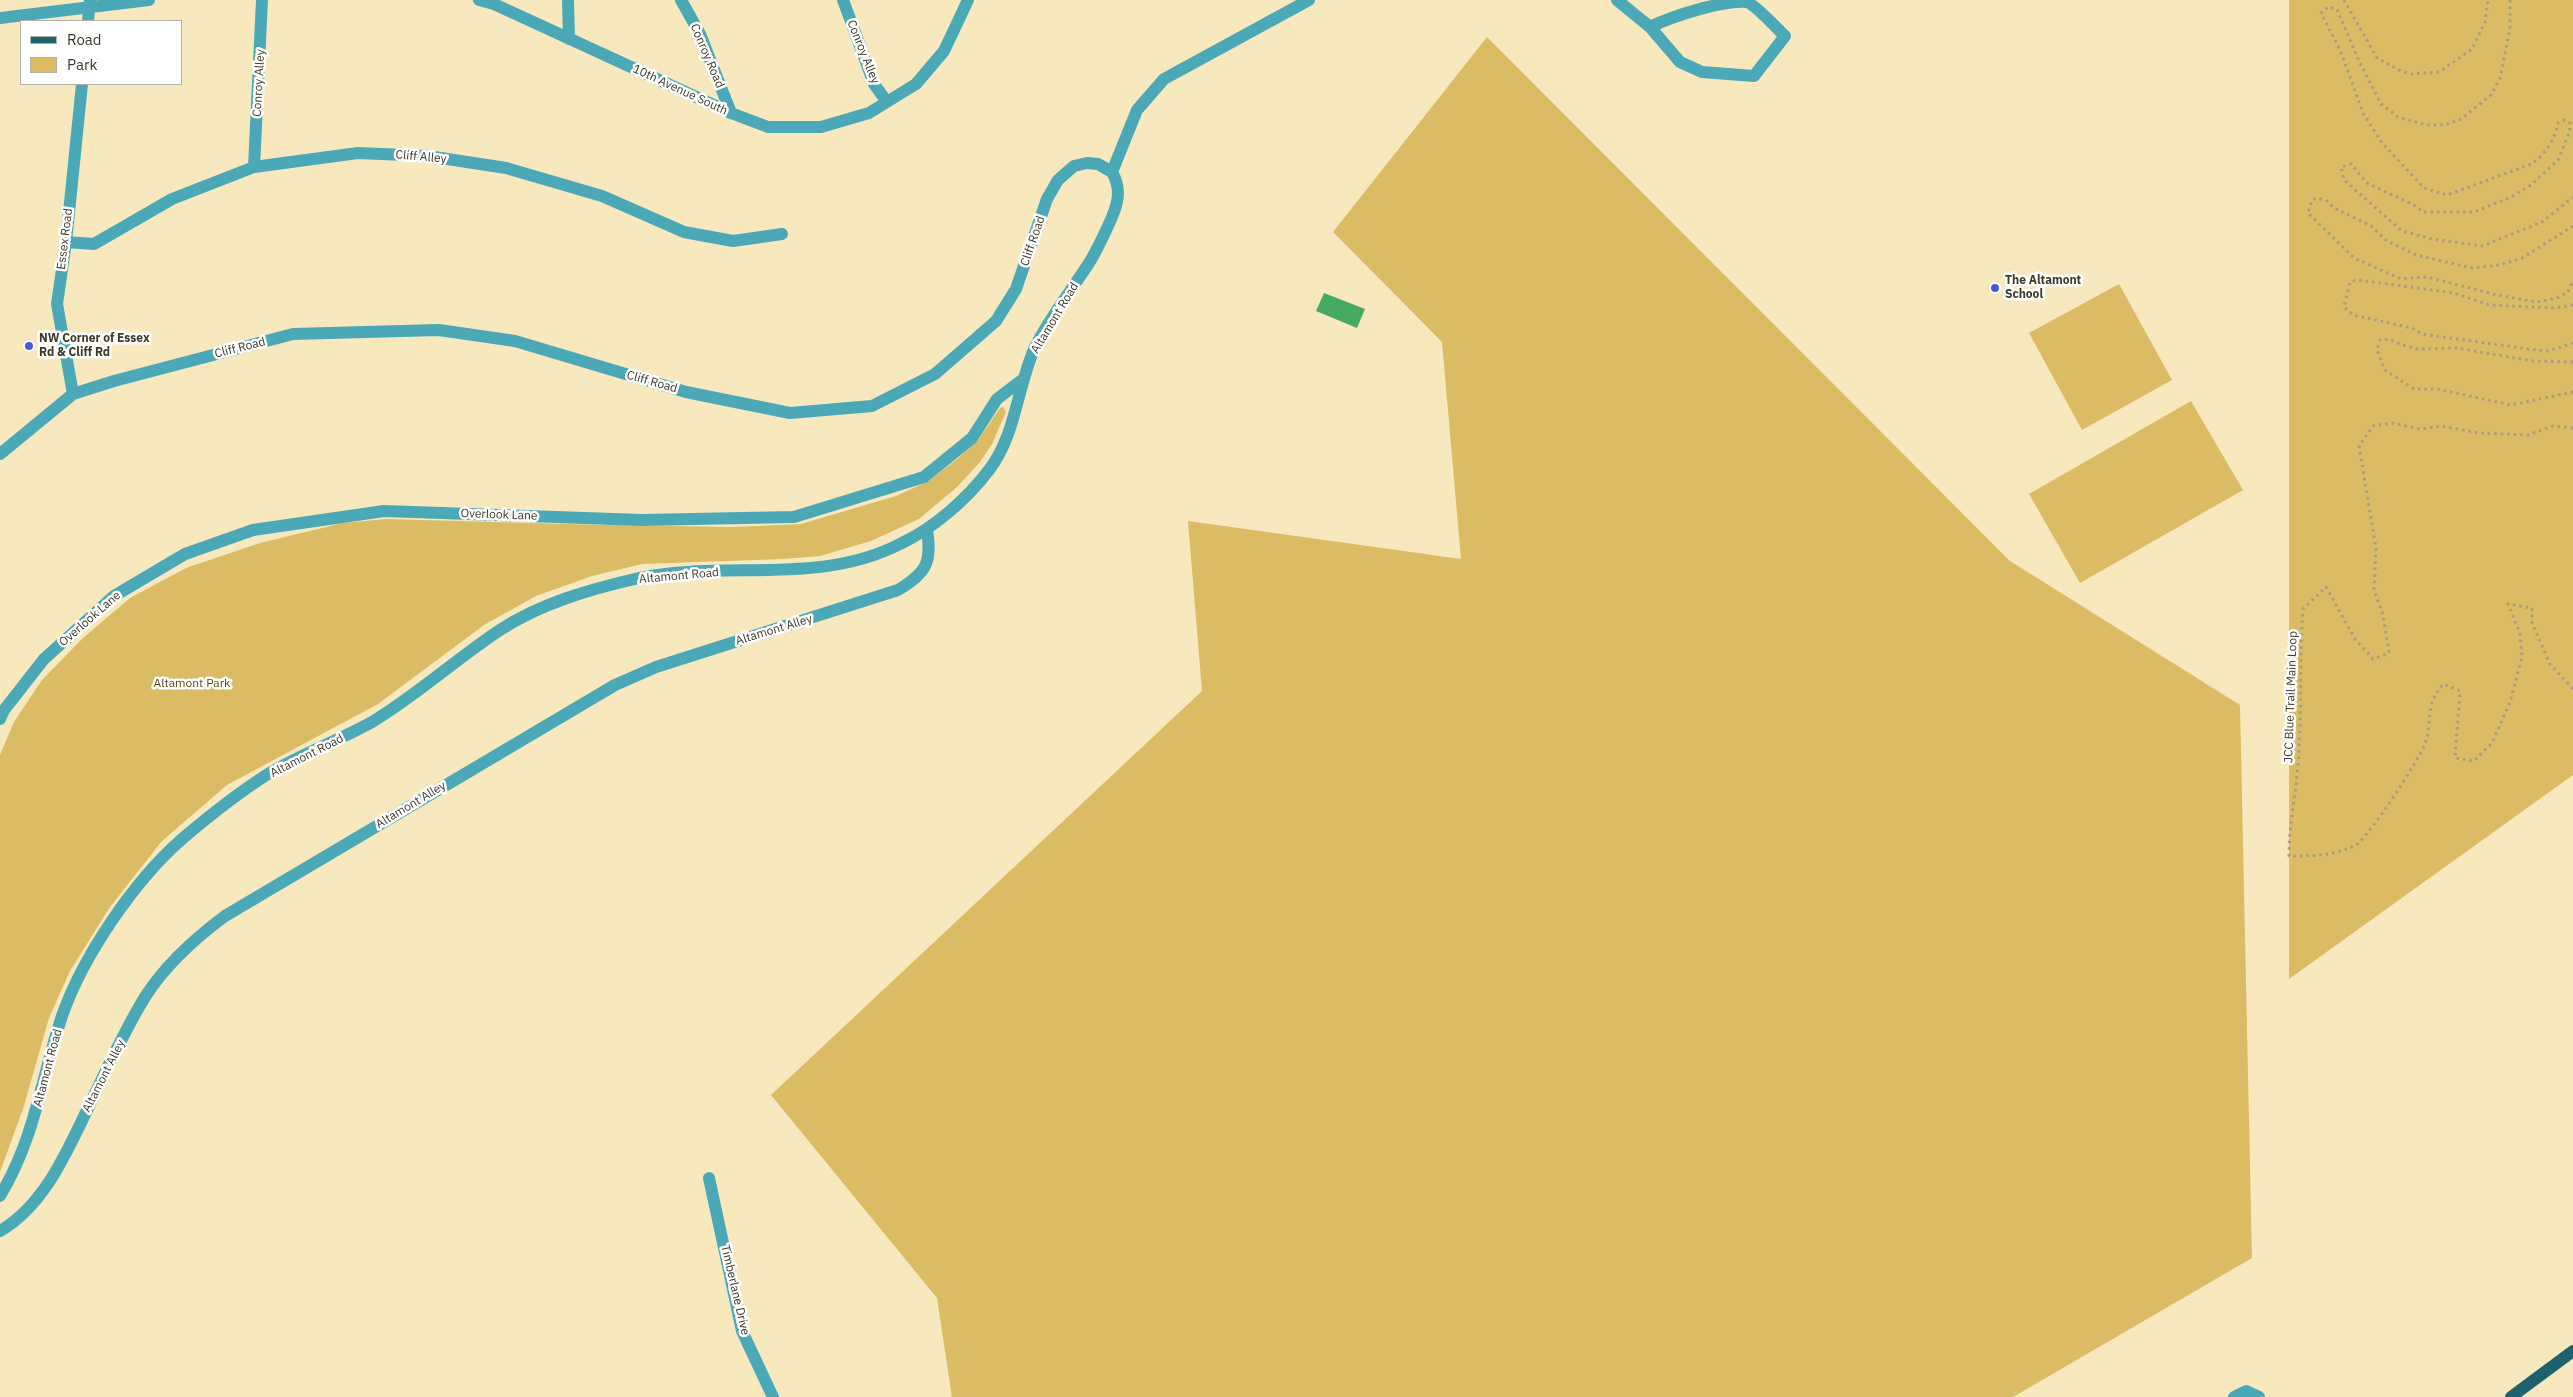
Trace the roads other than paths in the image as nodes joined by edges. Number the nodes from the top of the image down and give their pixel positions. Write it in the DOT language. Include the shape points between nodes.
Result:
graph roads {
  1 [pos="149,0"];
  2 [pos="262,0"];
  3 [pos="479,0"];
  4 [pos="568,0"];
  5 [pos="680,0"];
  6 [pos="843,0"];
  7 [pos="968,0"];
  8 [pos="1310,0"];
  9 [pos="1617,0"];
  10 [pos="90,4"];
  11 [pos="0,18"];
  12 [pos="88,20"];
  13 [pos="1650,27"];
  14 [pos="569,39"];
  15 [pos="82,85"];
  16 [pos="887,102"];
  17 [pos="731,114"];
  18 [pos="254,167"];
  19 [pos="1112,172"];
  20 [pos="782,234"];
  21 [pos="66,242"];
  22 [pos="1022,380"];
  23 [pos="73,394"];
  24 [pos="0,454"];
  25 [pos="927,529"];
  26 [pos="0,719"];
  27 [pos="709,1178"];
  28 [pos="0,1196"];
  29 [pos="0,1231"];
  30 [pos="2573,1351"];
  31 [pos="773,1397"];
  32 [pos="2234,1397"];
  33 [pos="2259,1397"];
  34 [pos="2511,1397"];
  1 -- 10 [label="street"];
  2 -- 18 [label="street, Conroy Alley"];
  3 -- 14 [label="street, 10th Avenue South"];
  4 -- 14 [label="street"];
  5 -- 17 [label="street, Conroy Road" via="700,34"];
  6 -- 16 [label="street, Conroy Alley" via="874,84"];
  7 -- 16 [label="street, 10th Avenue South" via="944,52 916,84"];
  8 -- 19 [label="street" via="1164,79 1137,110"];
  9 -- 13 [label="street"];
  10 -- 11 [label="street"];
  10 -- 12 [label="street"];
  13 -- 13 [label="street" via="1677,14 1730,0 1748,2 1785,36 1754,76 1702,72 1680,62"];
  14 -- 17 [label="street, 10th Avenue South"];
  15 -- 21 [label="street, Essex Road"];
  16 -- 17 [label="street, 10th Avenue South" via="869,113 821,127 768,127"];
  18 -- 20 [label="street, Cliff Alley" via="358,153 428,156 506,168 602,196 684,232 733,241"];
  18 -- 21 [label="street, Cliff Alley" via="172,199 94,244"];
  19 -- 22 [label="street, Altamont Road" via="1119,198 1114,212 1091,261 1066,294 1036,344"];
  19 -- 23 [label="street, Cliff Road" via="1098,164 1087,163 1074,166 1058,180 1047,199 1016,289 996,320 935,374 872,406 790,413 686,392 515,341 439,330 293,334 114,380"];
  21 -- 23 [label="street, Essex Road" via="57,304"];
  22 -- 25 [label="street, Altamont Road" via="1011,427 991,468"];
  22 -- 26 [label="street, Overlook Lane" via="997,399 972,438 924,477 794,517 642,520 384,511 253,530 185,554 114,596 44,659"];
  23 -- 24 [label="street"];
  25 -- 28 [label="street, Altamont Road" via="897,546 828,567 645,577 560,600 500,629 408,699 372,722 269,774 218,810 177,843 114,917 62,1017 32,1129"];
  25 -- 29 [label="street, Altamont Alley" via="928,562 918,577 898,590 656,667 615,685 225,916 193,940 169,964 146,997 48,1184 13,1224"];
  27 -- 31 [label="street, Timberlane Drive" via="742,1331"];
  30 -- 34 [label="main road"];
  32 -- 33 [label="street" via="2246,1391"];
}
